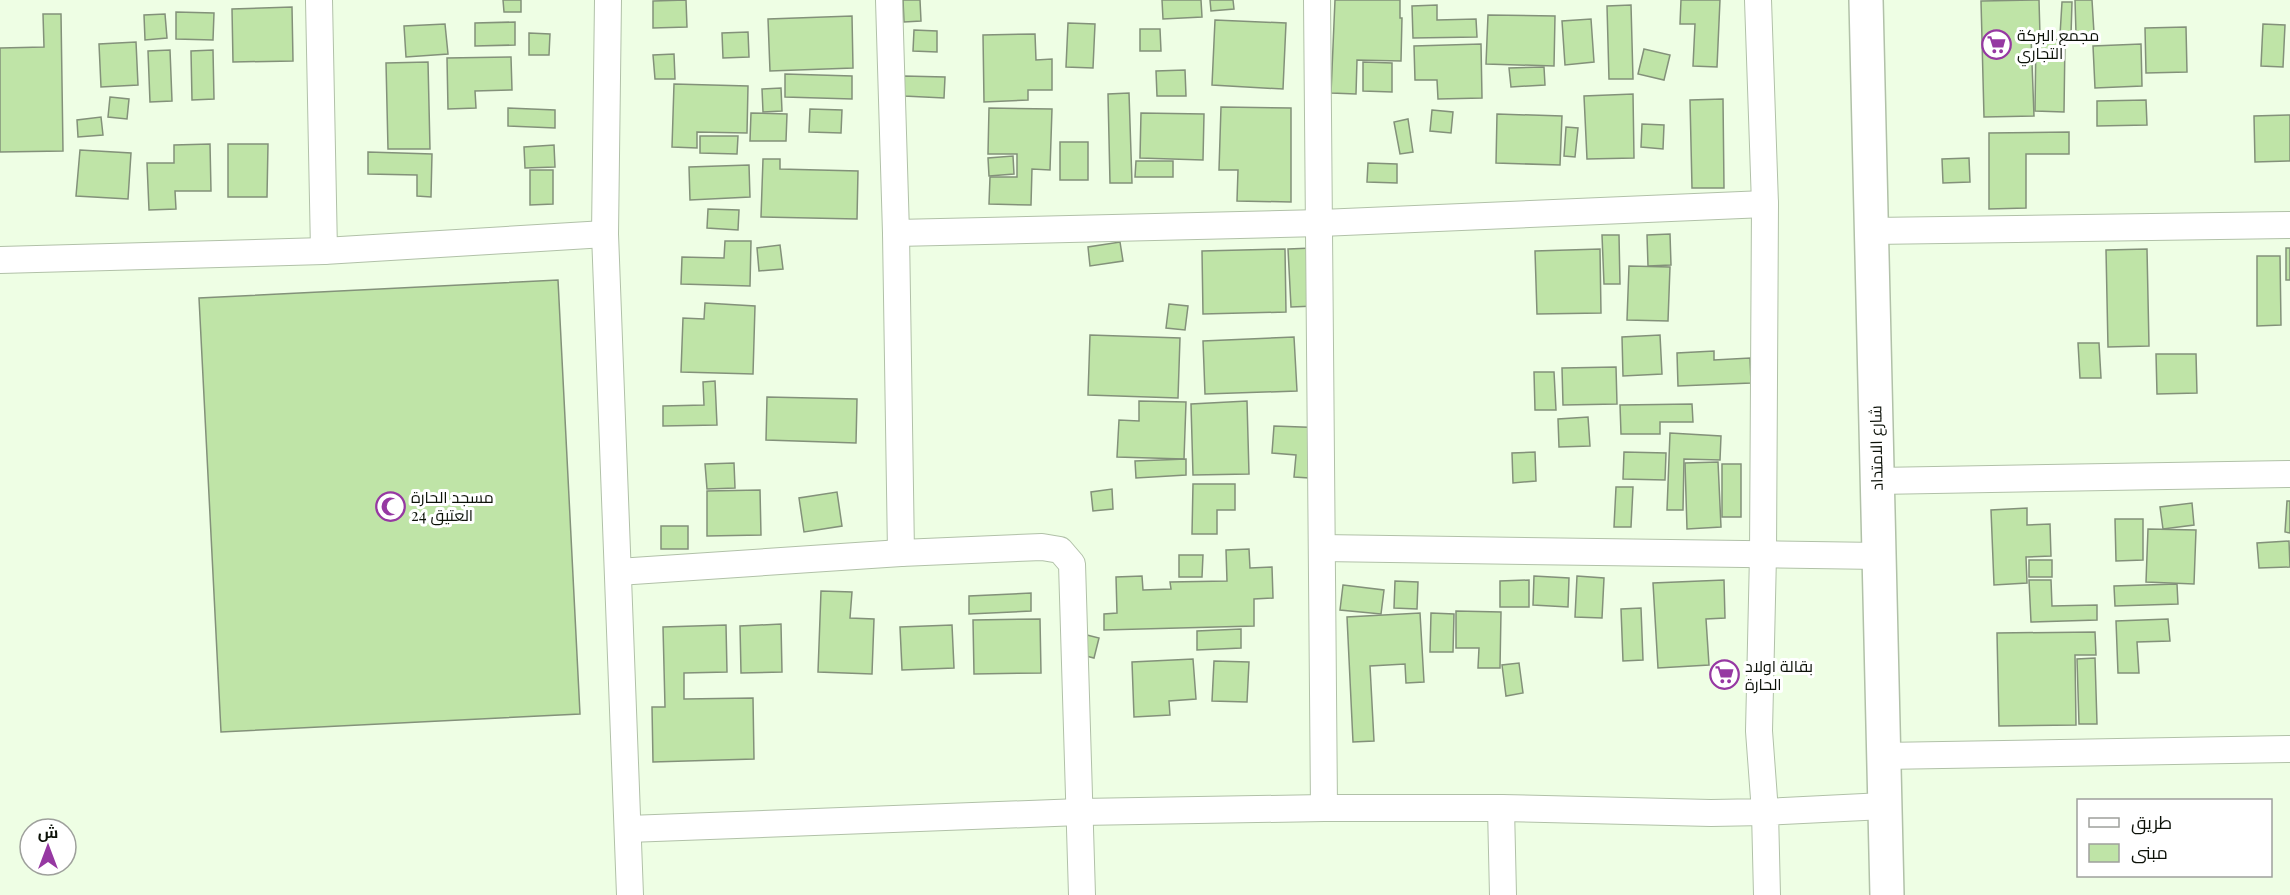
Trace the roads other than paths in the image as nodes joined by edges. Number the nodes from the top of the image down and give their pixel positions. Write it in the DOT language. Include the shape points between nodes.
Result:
graph roads {
  1 [pos="319,0"];
  2 [pos="608,0"];
  3 [pos="889,0"];
  4 [pos="1317,0"];
  5 [pos="1758,0"];
  6 [pos="1866,0"];
  7 [pos="1765,204"];
  8 [pos="1320,223"];
  9 [pos="2290,225"];
  10 [pos="1872,231"];
  11 [pos="896,233"];
  12 [pos="605,234"];
  13 [pos="324,251"];
  14 [pos="0,260"];
  15 [pos="2290,474"];
  16 [pos="1877,482"];
  17 [pos="1322,548"];
  18 [pos="901,553"];
  19 [pos="1764,555"];
  20 [pos="1879,556"];
  21 [pos="618,572"];
  22 [pos="2290,749"];
  23 [pos="1882,756"];
  24 [pos="1884,806"];
  25 [pos="1324,808"];
  26 [pos="1501,808"];
  27 [pos="1080,812"];
  28 [pos="1765,812"];
  29 [pos="628,829"];
  30 [pos="630,895"];
  31 [pos="1082,895"];
  32 [pos="1503,895"];
  33 [pos="1767,895"];
  34 [pos="1887,895"];
  1 -- 13 [label="street"];
  2 -- 12 [label="street"];
  3 -- 11 [label="street"];
  4 -- 8 [label="street"];
  5 -- 7 [label="street"];
  6 -- 10 [label="street, شارع الامتداد"];
  7 -- 8 [label="street"];
  7 -- 19 [label="street"];
  8 -- 11 [label="street"];
  8 -- 17 [label="street"];
  9 -- 10 [label="street"];
  10 -- 16 [label="street, شارع الامتداد"];
  11 -- 18 [label="street"];
  12 -- 13 [label="street"];
  12 -- 21 [label="street"];
  13 -- 14 [label="street"];
  15 -- 16 [label="street"];
  16 -- 20 [label="street, شارع الامتداد"];
  17 -- 19 [label="street"];
  17 -- 25 [label="street"];
  18 -- 21 [label="street"];
  18 -- 27 [label="street" via="1042,547 1060,550 1072,564"];
  19 -- 20 [label="street"];
  19 -- 28 [label="street" via="1759,731"];
  20 -- 23 [label="street, شارع الامتداد"];
  21 -- 29 [label="street"];
  22 -- 23 [label="street"];
  23 -- 24 [label="street, شارع الامتداد"];
  24 -- 28 [label="street"];
  24 -- 34 [label="street, شارع الامتداد"];
  25 -- 26 [label="street"];
  25 -- 27 [label="street"];
  26 -- 28 [label="street"];
  26 -- 32 [label="street"];
  27 -- 29 [label="street"];
  27 -- 31 [label="street"];
  28 -- 33 [label="street"];
  29 -- 30 [label="street"];
}
